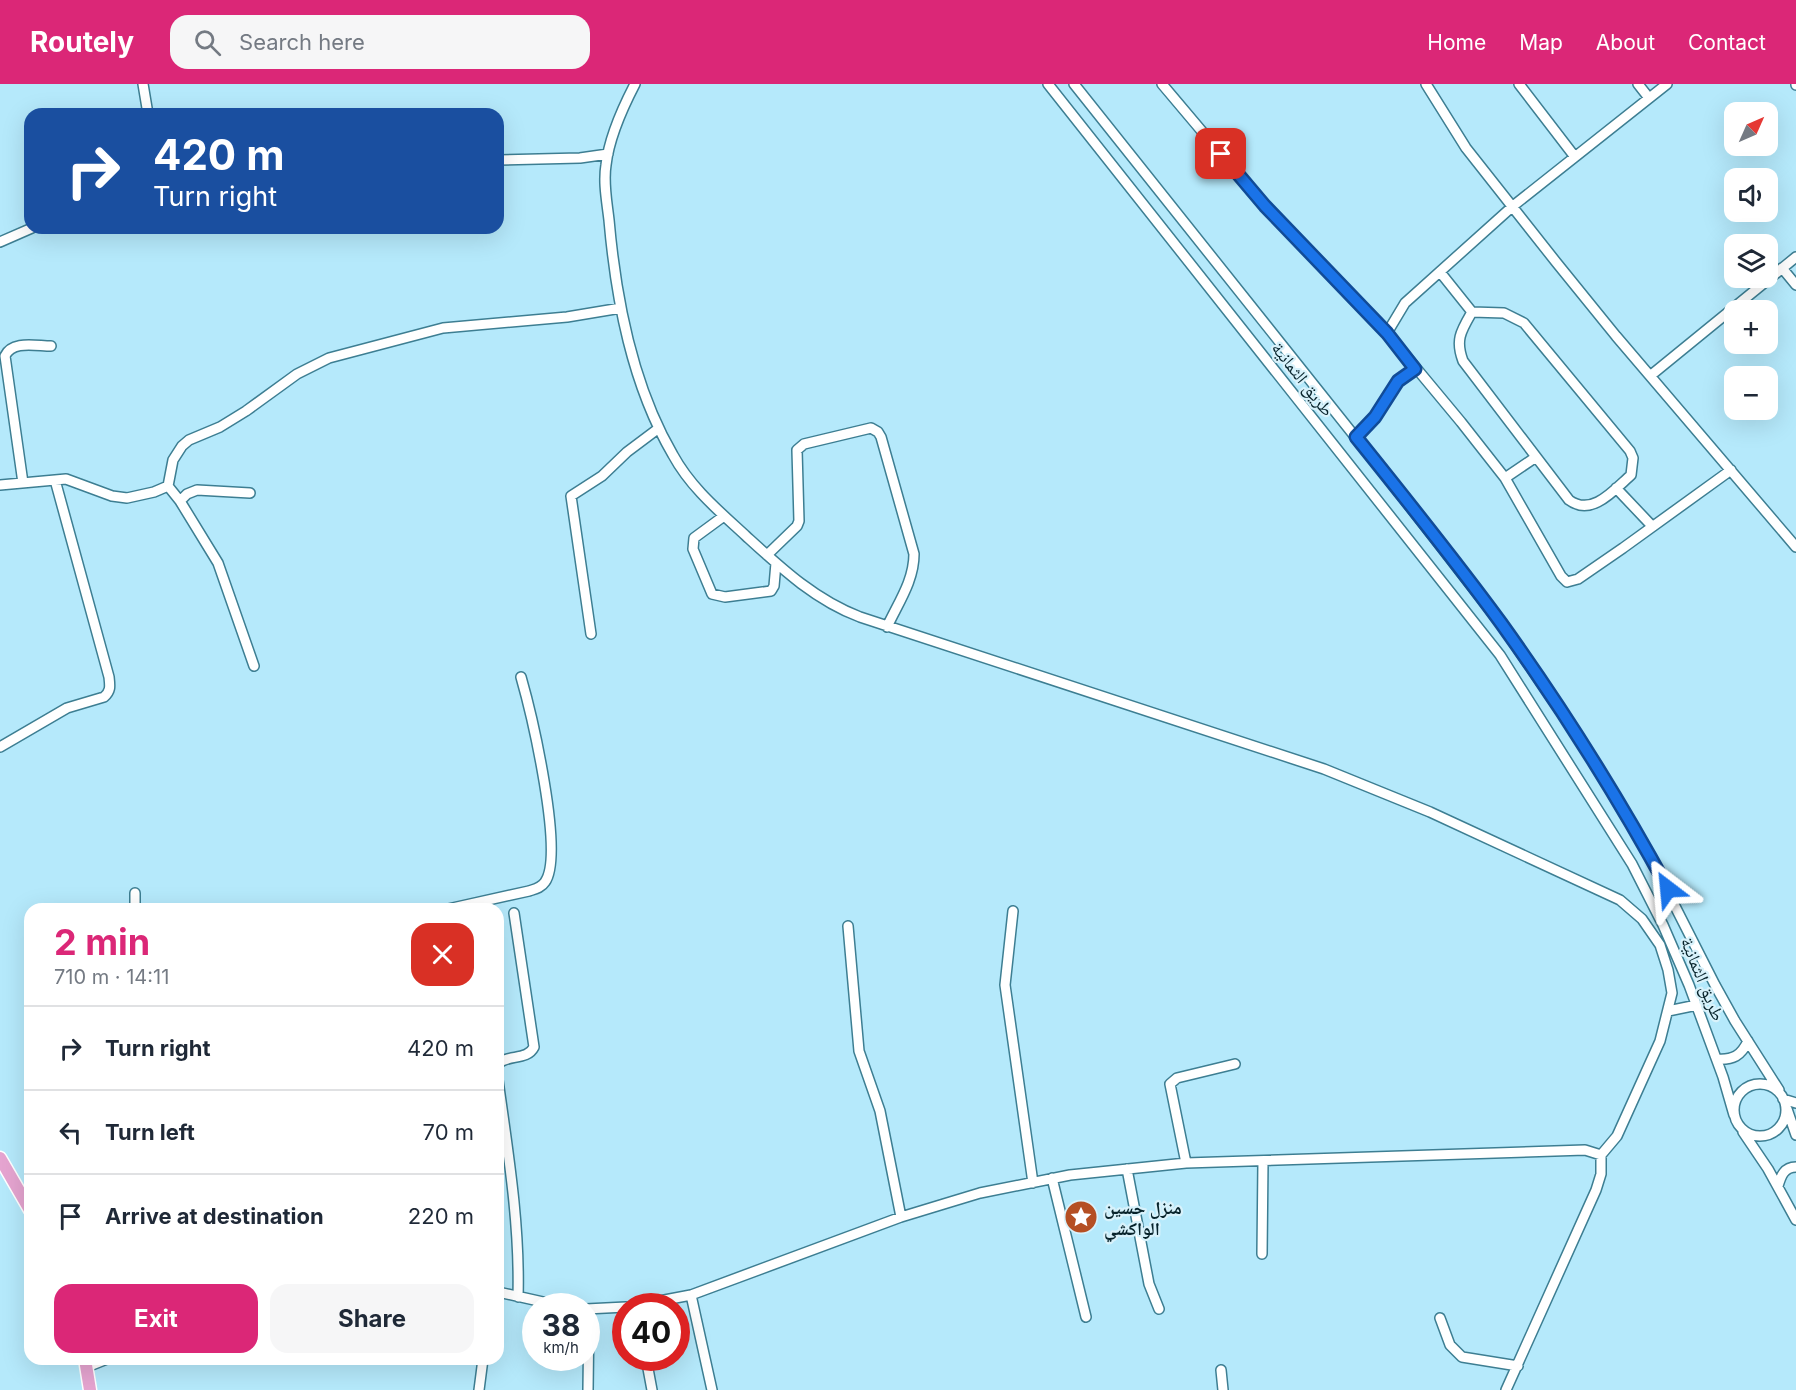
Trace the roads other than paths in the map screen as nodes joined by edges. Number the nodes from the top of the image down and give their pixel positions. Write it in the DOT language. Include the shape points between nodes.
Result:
graph roads {
  1 [pos="143,84"];
  2 [pos="634,84"];
  3 [pos="1048,84"];
  4 [pos="1074,84"];
  5 [pos="1162,84"];
  6 [pos="1426,84"];
  7 [pos="1519,84"];
  8 [pos="1638,84"];
  9 [pos="1667,84"];
  10 [pos="1649,98"];
  11 [pos="147,108"];
  12 [pos="608,154"];
  13 [pos="1575,157"];
  14 [pos="504,160"];
  15 [pos="1513,206"];
  16 [pos="24,232"];
  17 [pos="0,242"];
  18 [pos="1796,257"];
  19 [pos="1782,268"];
  20 [pos="1440,272"];
  21 [pos="1796,285"];
  22 [pos="621,308"];
  23 [pos="1472,312"];
  24 [pos="1387,333"];
  25 [pos="51,346"];
  26 [pos="1415,369"];
  27 [pos="1650,376"];
  28 [pos="659,428"];
  29 [pos="1356,437"];
  30 [pos="1536,457"];
  31 [pos="1731,470"];
  32 [pos="1505,477"];
  33 [pos="55,480"];
  34 [pos="23,483"];
  35 [pos="0,485"];
  36 [pos="168,486"];
  37 [pos="1616,488"];
  38 [pos="250,493"];
  39 [pos="180,501"];
  40 [pos="724,516"];
  41 [pos="1652,526"];
  42 [pos="1796,547"];
  43 [pos="767,555"];
  44 [pos="776,563"];
  45 [pos="887,627"];
  46 [pos="591,634"];
  47 [pos="254,666"];
  48 [pos="521,677"];
  49 [pos="0,747"];
  50 [pos="135,893"];
  51 [pos="135,903"];
  52 [pos="475,903"];
  53 [pos="1013,911"];
  54 [pos="514,913"];
  55 [pos="848,926"];
  56 [pos="1698,1005"];
  57 [pos="1668,1011"];
  58 [pos="1748,1041"];
  59 [pos="1717,1059"];
  60 [pos="504,1060"];
  61 [pos="1235,1064"];
  62 [pos="1786,1099"];
  63 [pos="1734,1115"];
  64 [pos="1740,1128"];
  65 [pos="504,1131"];
  66 [pos="1796,1135"];
  67 [pos="1600,1155"];
  68 [pos="0,1158"];
  69 [pos="1263,1161"];
  70 [pos="1186,1163"];
  71 [pos="1796,1167"];
  72 [pos="1127,1169"];
  73 [pos="1052,1178"];
  74 [pos="1033,1184"];
  75 [pos="1778,1186"];
  76 [pos="24,1200"];
  77 [pos="901,1217"];
  78 [pos="1796,1220"];
  79 [pos="1262,1254"];
  80 [pos="504,1294"];
  81 [pos="691,1295"];
  82 [pos="518,1297"];
  83 [pos="522,1298"];
  84 [pos="1159,1310"];
  85 [pos="1086,1317"];
  86 [pos="1440,1318"];
  87 [pos="86,1365"];
  88 [pos="482,1365"];
  89 [pos="1518,1366"];
  90 [pos="1221,1370"];
  91 [pos="588,1371"];
  92 [pos="648,1371"];
  93 [pos="90,1390"];
  94 [pos="479,1390"];
  95 [pos="588,1390"];
  96 [pos="652,1390"];
  97 [pos="712,1390"];
  98 [pos="1223,1390"];
  99 [pos="1506,1390"];
  1 -- 11 [label="street"];
  2 -- 12 [label="street"];
  3 -- 56 [label="street, طريق الثمانية" via="1500,655 1632,864 1664,925"];
  4 -- 29 [label="street"];
  5 -- 24 [label="street" via="1265,206"];
  6 -- 15 [label="street" via="1466,148"];
  7 -- 13 [label="street"];
  8 -- 10 [label="street"];
  9 -- 10 [label="street"];
  10 -- 13 [label="street"];
  12 -- 14 [label="street"];
  12 -- 22 [label="street" via="605,181"];
  13 -- 15 [label="street"];
  15 -- 20 [label="street"];
  15 -- 27 [label="street"];
  16 -- 17 [label="street"];
  18 -- 19 [label="street"];
  19 -- 21 [label="street"];
  19 -- 27 [label="street"];
  20 -- 23 [label="street"];
  20 -- 24 [label="street" via="1402,307"];
  22 -- 28 [label="street" via="639,376"];
  22 -- 36 [label="street" via="443,328 329,358 297,374 220,427 189,440 173,460"];
  23 -- 30 [label="street" via="1458,341 1463,361"];
  23 -- 37 [label="street" via="1504,313 1533,332 1630,451 1631,475"];
  24 -- 26 [label="street"];
  25 -- 34 [label="street" via="15,345 5,356"];
  26 -- 29 [label="street" via="1398,381 1375,417"];
  26 -- 32 [label="street"];
  27 -- 31 [label="street"];
  28 -- 40 [label="street" via="693,485"];
  28 -- 46 [label="street" via="602,476 571,496"];
  29 -- 58 [label="street" via="1501,624 1582,744 1649,855"];
  30 -- 32 [label="street"];
  30 -- 37 [label="street" via="1576,505 1595,504"];
  31 -- 41 [label="street"];
  31 -- 42 [label="street"];
  32 -- 41 [label="street" via="1567,582 1578,579"];
  33 -- 34 [label="street"];
  33 -- 36 [label="street" via="66,479 98,492 128,498"];
  33 -- 49 [label="street" via="110,687 104,697 67,708"];
  34 -- 35 [label="street"];
  36 -- 39 [label="street"];
  37 -- 41 [label="street"];
  38 -- 39 [label="street" via="197,490"];
  39 -- 47 [label="street" via="221,569"];
  40 -- 43 [label="street"];
  40 -- 44 [label="street" via="692,543 712,594 725,597 771,591"];
  43 -- 44 [label="street"];
  43 -- 45 [label="street" via="799,521 799,447 875,429 881,437 914,554 910,582"];
  44 -- 45 [label="street" via="836,607"];
  45 -- 57 [label="street" via="1324,769 1430,812 1602,891 1634,911 1660,945 1672,993"];
  48 -- 52 [label="street" via="545,781 548,876 541,886 529,891"];
  50 -- 51 [label="street"];
  53 -- 74 [label="street" via="1005,985"];
  54 -- 60 [label="street" via="534,1047 528,1054"];
  55 -- 77 [label="street" via="859,1051 880,1111"];
  56 -- 57 [label="street"];
  56 -- 59 [label="street, طريق الثمانية"];
  57 -- 67 [label="street" via="1660,1041 1617,1136"];
  58 -- 59 [label="street" via="1736,1057"];
  58 -- 62 [label="street"];
  59 -- 63 [label="street, طريق الثمانية"];
  61 -- 70 [label="street" via="1177,1078 1170,1084"];
  62 -- 63 [label="street" via="1769,1085 1758,1083 1738,1095"];
  62 -- 64 [label="street" via="1784,1122 1778,1130 1769,1135 1752,1135"];
  62 -- 66 [label="street"];
  63 -- 64 [label="street"];
  64 -- 75 [label="street"];
  65 -- 82 [label="street" via="517,1240"];
  67 -- 69 [label="street" via="1585,1150"];
  67 -- 89 [label="street" via="1601,1173 1596,1190"];
  68 -- 76 [label="main road"];
  69 -- 70 [label="street"];
  69 -- 79 [label="street"];
  70 -- 72 [label="street"];
  71 -- 75 [label="street" via="1784,1172"];
  72 -- 73 [label="street"];
  72 -- 84 [label="street" via="1149,1284"];
  73 -- 74 [label="street"];
  73 -- 85 [label="street"];
  74 -- 77 [label="street" via="980,1193"];
  75 -- 78 [label="street"];
  77 -- 81 [label="street"];
  80 -- 82 [label="street"];
  81 -- 97 [label="street"];
  82 -- 83 [label="street"];
  86 -- 89 [label="street" via="1450,1345 1462,1358"];
  87 -- 93 [label="main road"];
  88 -- 94 [label="street"];
  89 -- 99 [label="street"];
  90 -- 98 [label="street"];
  91 -- 95 [label="street"];
  92 -- 96 [label="street"];
}
